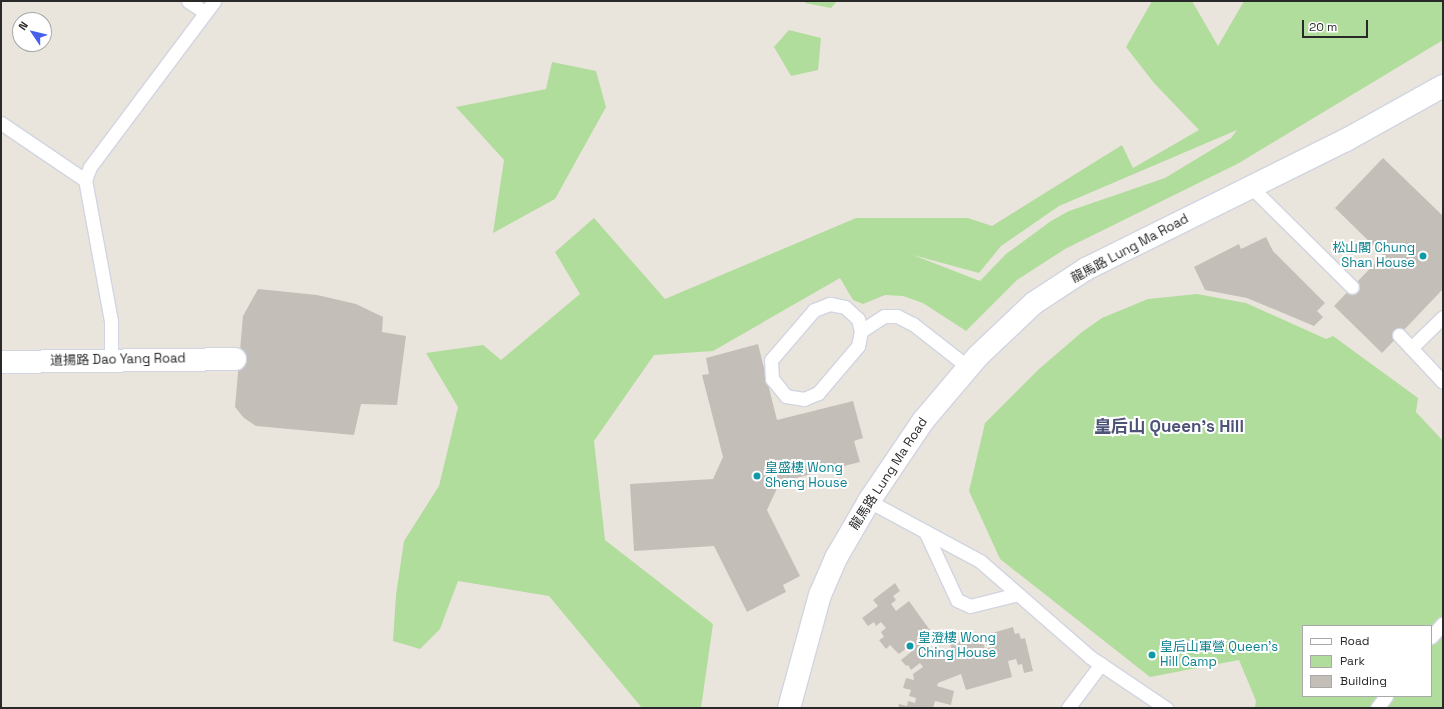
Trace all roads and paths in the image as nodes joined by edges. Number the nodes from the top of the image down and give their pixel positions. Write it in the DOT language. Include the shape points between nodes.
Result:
graph roads {
  1 [pos="188,1"];
  2 [pos="214,1"];
  3 [pos="205,12"];
  4 [pos="1443,86"];
  5 [pos="1,123"];
  6 [pos="85,180"];
  7 [pos="1251,187"];
  8 [pos="1352,287"];
  9 [pos="1443,317"];
  10 [pos="861,331"];
  11 [pos="1398,335"];
  12 [pos="1411,348"];
  13 [pos="112,359"];
  14 [pos="235,359"];
  15 [pos="1,362"];
  16 [pos="968,367"];
  17 [pos="1443,382"];
  18 [pos="869,500"];
  19 [pos="925,531"];
  20 [pos="1018,594"];
  21 [pos="1443,623"];
  22 [pos="1432,636"];
  23 [pos="1101,664"];
  24 [pos="1385,697"];
  25 [pos="789,708"];
  26 [pos="1068,708"];
  27 [pos="1166,708"];
  28 [pos="1377,708"];
  1 -- 3 [label="lane"];
  2 -- 3 [label="lane"];
  3 -- 6 [label="lane" via="90,167"];
  4 -- 7 [label="street, 龍馬路 Lung Ma Road" via="1346,140"];
  5 -- 6 [label="lane"];
  6 -- 13 [label="lane" via="111,321"];
  7 -- 8 [label="lane"];
  7 -- 16 [label="street, 龍馬路 Lung Ma Road" via="1086,269 1034,303"];
  9 -- 12 [label="lane"];
  10 -- 10 [label="lane" via="858,346 818,393 798,399 786,396 774,386 770,373 771,360 814,310 830,304 845,307 858,319"];
  10 -- 16 [label="lane" via="884,316 897,316 913,324"];
  11 -- 12 [label="lane"];
  12 -- 17 [label="lane"];
  13 -- 14 [label="street, 道揚路 Dao Yang Road"];
  13 -- 15 [label="street, 道揚路 Dao Yang Road"];
  16 -- 18 [label="street, 龍馬路 Lung Ma Road" via="923,421"];
  18 -- 19 [label="lane"];
  18 -- 25 [label="street, 龍馬路 Lung Ma Road" via="836,558 820,595"];
  19 -- 20 [label="lane" via="980,561"];
  19 -- 20 [label="lane" via="957,600 970,606"];
  20 -- 23 [label="lane"];
  21 -- 22 [label="lane"];
  23 -- 26 [label="lane"];
  23 -- 27 [label="lane"];
  24 -- 28 [label="lane"];
}
